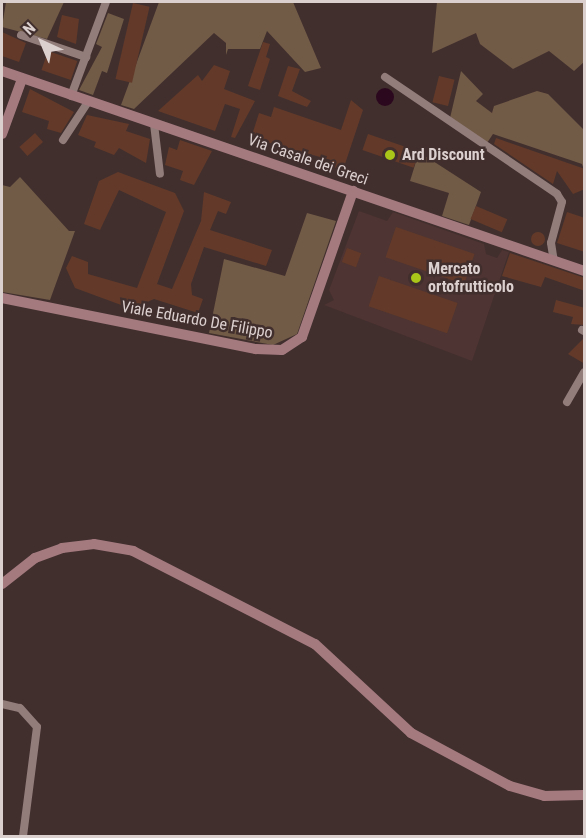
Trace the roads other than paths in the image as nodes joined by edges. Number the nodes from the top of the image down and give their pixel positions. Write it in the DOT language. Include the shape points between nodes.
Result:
graph roads {
  1 [pos="106,2"];
  2 [pos="21,35"];
  3 [pos="86,57"];
  4 [pos="2,71"];
  5 [pos="386,77"];
  6 [pos="22,79"];
  7 [pos="71,96"];
  8 [pos="88,102"];
  9 [pos="154,124"];
  10 [pos="2,134"];
  11 [pos="63,140"];
  12 [pos="160,174"];
  13 [pos="353,191"];
  14 [pos="554,261"];
  15 [pos="585,271"];
  16 [pos="2,298"];
  17 [pos="585,372"];
  18 [pos="567,402"];
  19 [pos="2,584"];
  20 [pos="2,704"];
  21 [pos="585,795"];
  22 [pos="23,837"];
  1 -- 3 [label="street"];
  2 -- 3 [label="street"];
  3 -- 7 [label="street"];
  4 -- 6 [label="street, Via Casale dei Greci"];
  5 -- 14 [label="street" via="557,194 562,202 551,243"];
  6 -- 7 [label="street, Via Casale dei Greci"];
  6 -- 10 [label="street"];
  7 -- 8 [label="street, Via Casale dei Greci"];
  8 -- 9 [label="street, Via Casale dei Greci"];
  8 -- 11 [label="street"];
  9 -- 12 [label="street"];
  9 -- 13 [label="street, Via Casale dei Greci"];
  13 -- 14 [label="street, Via Casale dei Greci"];
  13 -- 16 [label="street, Viale Eduardo De Filippo" via="302,337 282,350 256,349"];
  14 -- 15 [label="street, Via Casale dei Greci"];
  17 -- 18 [label="street"];
  19 -- 21 [label="street" via="35,558 62,548 94,544 133,551 315,644 406,729 510,786 544,796"];
  20 -- 22 [label="street" via="21,708 37,727"];
}
